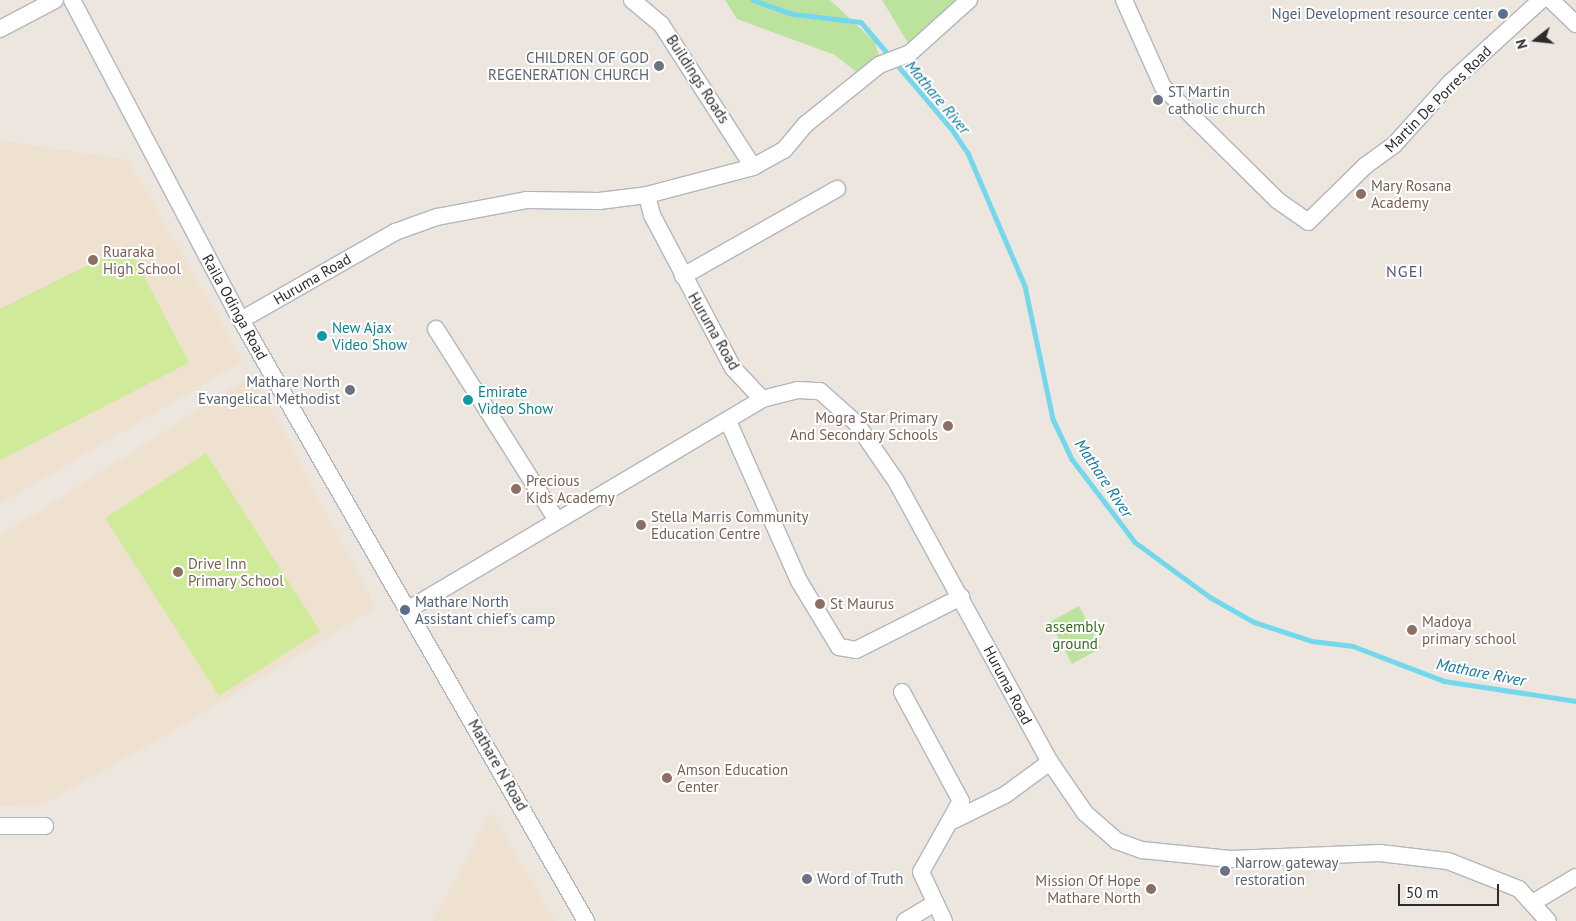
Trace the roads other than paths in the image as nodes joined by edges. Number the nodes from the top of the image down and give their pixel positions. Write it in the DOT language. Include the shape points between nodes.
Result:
graph roads {
  1 [pos="55,0"];
  2 [pos="72,0"];
  3 [pos="632,0"];
  4 [pos="969,0"];
  5 [pos="1124,0"];
  6 [pos="1541,0"];
  7 [pos="1551,0"];
  8 [pos="1576,24"];
  9 [pos="0,29"];
  10 [pos="754,167"];
  11 [pos="837,189"];
  12 [pos="647,195"];
  13 [pos="683,276"];
  14 [pos="241,320"];
  15 [pos="436,329"];
  16 [pos="762,399"];
  17 [pos="728,421"];
  18 [pos="556,519"];
  19 [pos="961,597"];
  20 [pos="409,609"];
  21 [pos="902,692"];
  22 [pos="1050,762"];
  23 [pos="954,820"];
  24 [pos="0,826"];
  25 [pos="45,826"];
  26 [pos="1576,877"];
  27 [pos="1534,902"];
  28 [pos="933,904"];
  29 [pos="586,921"];
  30 [pos="905,921"];
  31 [pos="944,921"];
  32 [pos="1548,921"];
  1 -- 9 [label="street"];
  2 -- 14 [label="street, Raila Odinga Road"];
  3 -- 10 [label="street, Buildings Roads" via="661,24"];
  4 -- 10 [label="street, Huruma Road" via="897,60 879,65 806,124 784,150"];
  5 -- 6 [label="street, Martin De Porres Road" via="1163,87 1278,200 1308,222 1364,166 1394,145 1450,83"];
  7 -- 8 [label="street"];
  10 -- 12 [label="street, Huruma Road"];
  11 -- 13 [label="street"];
  12 -- 13 [label="street, Huruma Road" via="652,215"];
  12 -- 14 [label="street, Huruma Road" via="599,201 527,200 438,217 395,232"];
  13 -- 16 [label="street, Huruma Road" via="733,368"];
  14 -- 20 [label="street, Raila Odinga Road"];
  15 -- 18 [label="street"];
  16 -- 17 [label="street"];
  16 -- 19 [label="street, Huruma Road" via="798,390 820,391 856,423 896,480"];
  17 -- 18 [label="street"];
  17 -- 19 [label="street" via="795,573 839,647 856,650"];
  18 -- 20 [label="street"];
  19 -- 22 [label="street, Huruma Road"];
  20 -- 29 [label="street, Mathare N Road"];
  21 -- 23 [label="street" via="958,794 960,806"];
  22 -- 23 [label="street" via="1005,795"];
  22 -- 27 [label="street, Huruma Road" via="1100,829 1142,850 1232,859 1380,853 1430,858 1480,870 1519,888"];
  23 -- 28 [label="street" via="921,872"];
  24 -- 25 [label="street"];
  26 -- 27 [label="street"];
  27 -- 32 [label="street, Huruma Road"];
  28 -- 30 [label="street"];
  28 -- 31 [label="street"];
}
